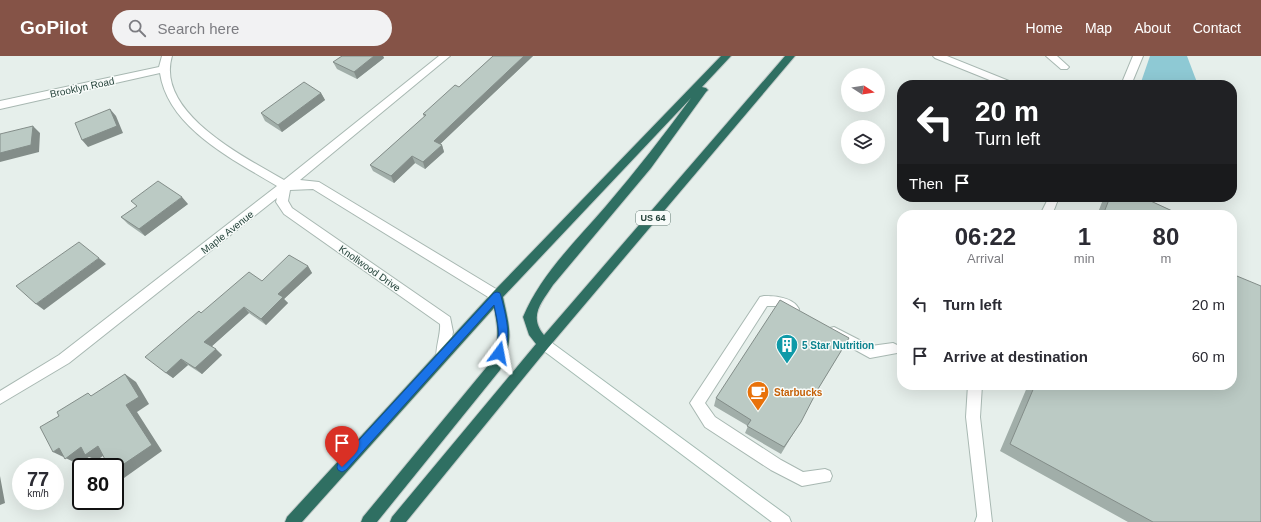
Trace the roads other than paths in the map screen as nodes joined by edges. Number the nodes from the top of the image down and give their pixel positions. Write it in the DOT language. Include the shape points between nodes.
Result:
graph roads {
  1 [pos="167,56"];
  2 [pos="445,56"];
  3 [pos="726,56"];
  4 [pos="790,56"];
  5 [pos="938,56"];
  6 [pos="1051,56"];
  7 [pos="1138,56"];
  8 [pos="716,67"];
  9 [pos="1064,67"];
  10 [pos="164,69"];
  11 [pos="998,80"];
  12 [pos="1128,80"];
  13 [pos="0,105"];
  14 [pos="286,186"];
  15 [pos="497,296"];
  16 [pos="804,315"];
  17 [pos="824,326"];
  18 [pos="544,344"];
  19 [pos="893,349"];
  20 [pos="442,356"];
  21 [pos="975,390"];
  22 [pos="0,398"];
  23 [pos="826,476"];
  24 [pos="984,520"];
  25 [pos="292,522"];
  26 [pos="368,522"];
  27 [pos="397,522"];
  28 [pos="784,522"];
  1 -- 10 [label="street"];
  2 -- 14 [label="street, Maple Avenue"];
  3 -- 8 [label="highway"];
  4 -- 18 [label="highway, US 64"];
  5 -- 11 [label="street"];
  6 -- 9 [label="street"];
  7 -- 12 [label="street"];
  8 -- 15 [label="highway"];
  8 -- 18 [label="highway" via="700,95 648,165 549,281 539,297 529,317 533,330"];
  10 -- 13 [label="street, Brooklyn Road"];
  10 -- 14 [label="street" via="171,97 196,127 212,140"];
  14 -- 15 [label="street" via="315,185"];
  14 -- 20 [label="street, Knollwood Drive" via="282,202 288,211 446,321 447,332"];
  14 -- 22 [label="street, Maple Avenue" via="64,359"];
  15 -- 20 [label="highway"];
  15 -- 26 [label="highway" via="504,340 495,366"];
  16 -- 23 [label="street" via="778,301 764,302 697,404 710,422 776,465 802,479"];
  17 -- 19 [label="street" via="870,352"];
  18 -- 27 [label="highway, US 64"];
  18 -- 28 [label="street"];
  20 -- 25 [label="highway"];
  21 -- 24 [label="street" via="973,417"];
}
